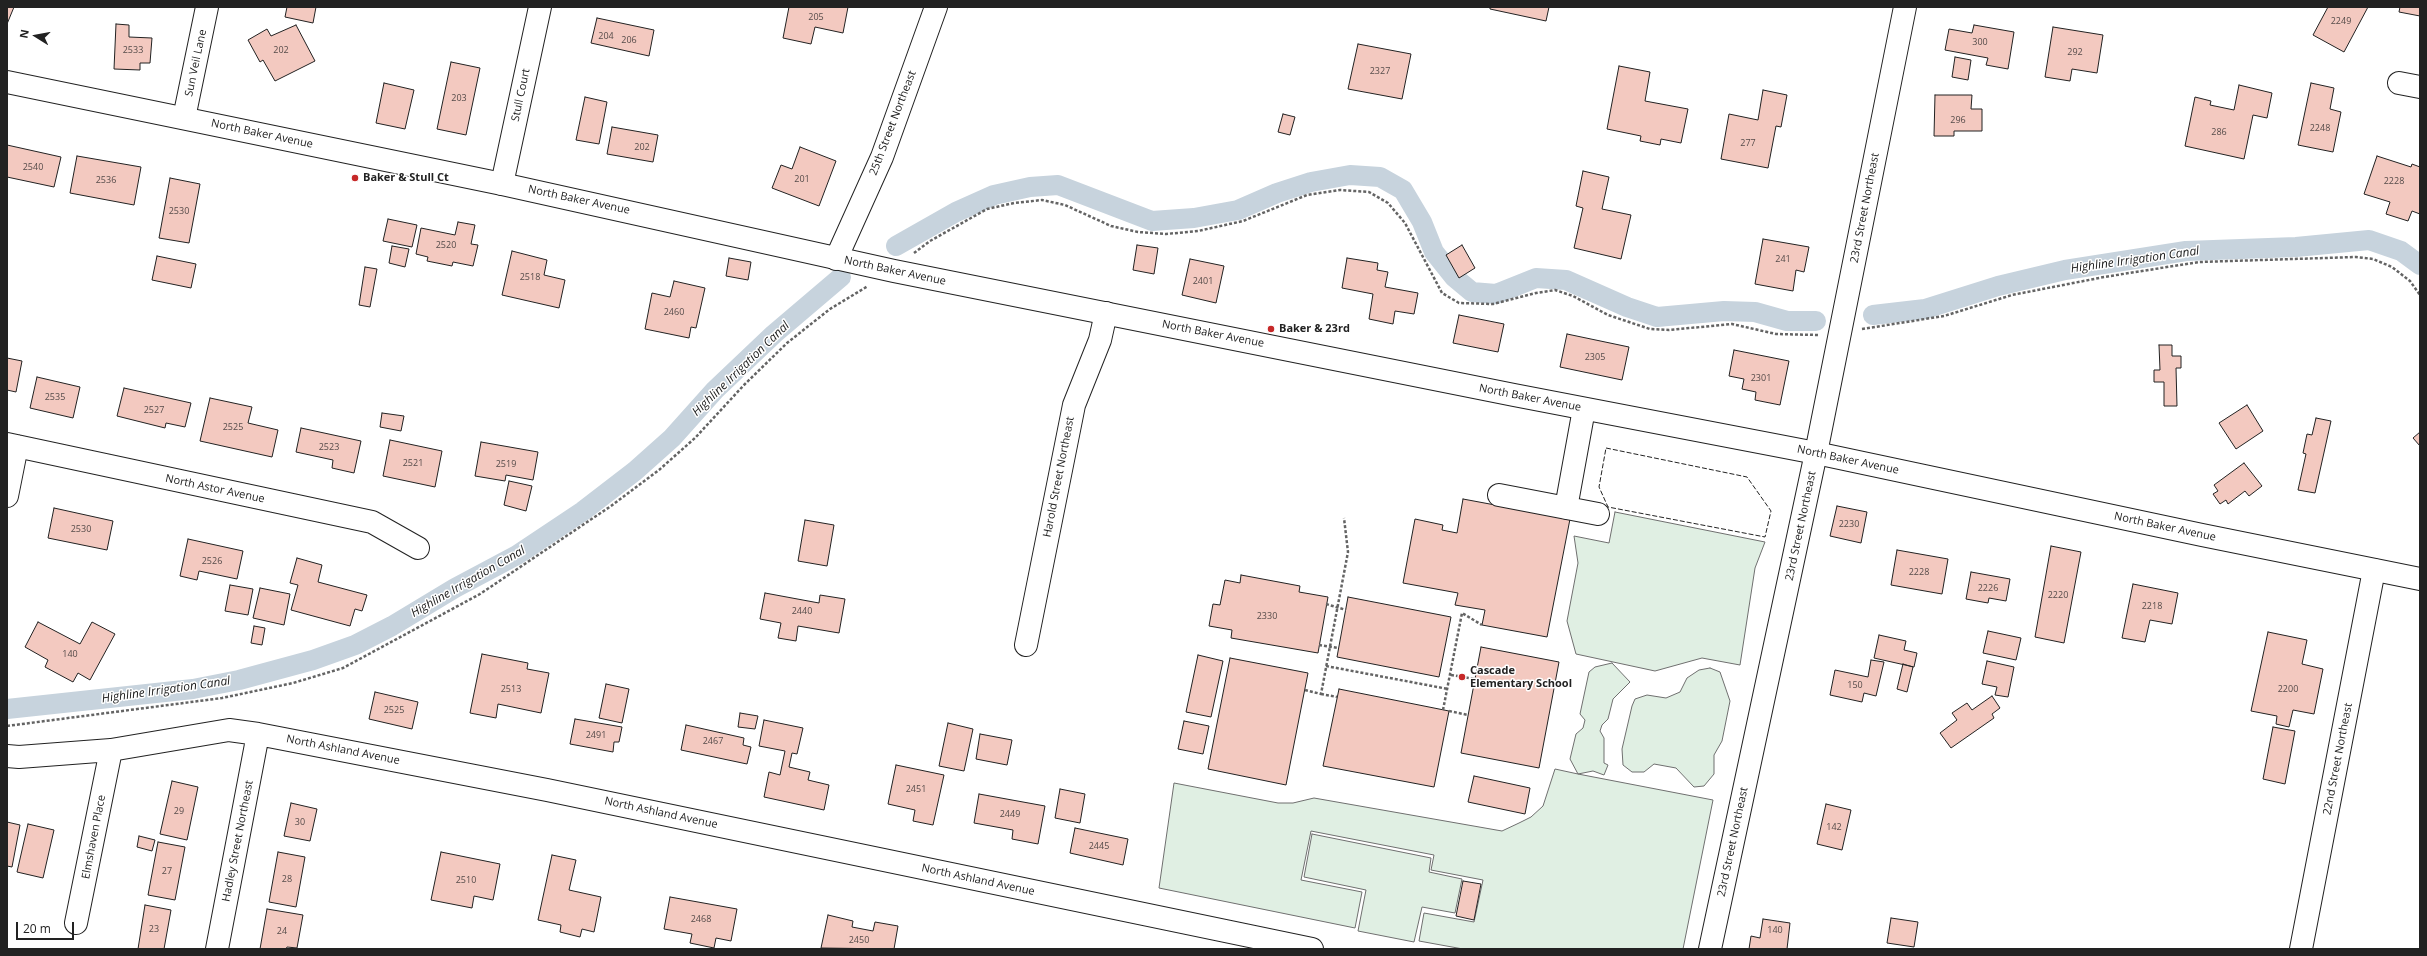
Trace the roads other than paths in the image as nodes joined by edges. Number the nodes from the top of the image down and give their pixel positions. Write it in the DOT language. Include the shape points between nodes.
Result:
graph roads {
  1 [pos="207,7"];
  2 [pos="540,7"];
  3 [pos="936,7"];
  4 [pos="1905,7"];
  5 [pos="7,82"];
  6 [pos="2399,83"];
  7 [pos="2420,87"];
  8 [pos="184,118"];
  9 [pos="502,184"];
  10 [pos="836,259"];
  11 [pos="1106,313"];
  12 [pos="1584,408"];
  13 [pos="12,445"];
  14 [pos="1816,452"];
  15 [pos="1500,495"];
  16 [pos="7,496"];
  17 [pos="1566,508"];
  18 [pos="1598,514"];
  19 [pos="418,548"];
  20 [pos="2374,570"];
  21 [pos="2420,579"];
  22 [pos="1026,645"];
  23 [pos="258,734"];
  24 [pos="111,750"];
  25 [pos="7,756"];
  26 [pos="76,923"];
  27 [pos="217,949"];
  28 [pos="1312,949"];
  29 [pos="1710,949"];
  30 [pos="2301,949"];
  1 -- 8 [label="street, Sun Veil Lane"];
  2 -- 9 [label="street, Stull Court"];
  3 -- 10 [label="street, 25th Street Northeast" via="882,157"];
  4 -- 14 [label="street, 23rd Street Northeast"];
  5 -- 8 [label="street, North Baker Avenue"];
  6 -- 7 [label="street"];
  8 -- 9 [label="street, North Baker Avenue"];
  9 -- 10 [label="street, North Baker Avenue"];
  10 -- 11 [label="street, North Baker Avenue"];
  11 -- 12 [label="street, North Baker Avenue"];
  11 -- 22 [label="street, Harold Street Northeast" via="1100,340 1074,405"];
  12 -- 14 [label="street, North Baker Avenue"];
  12 -- 17 [label="street"];
  13 -- 16 [label="street"];
  13 -- 19 [label="street, North Astor Avenue" via="372,522"];
  14 -- 20 [label="street, North Baker Avenue"];
  14 -- 29 [label="street, 23rd Street Northeast"];
  15 -- 17 [label="street"];
  17 -- 18 [label="street"];
  20 -- 21 [label="street, North Baker Avenue"];
  20 -- 30 [label="street, 22nd Street Northeast"];
  23 -- 24 [label="street, North Ashland Avenue" via="229,730"];
  23 -- 27 [label="street, Hadley Street Northeast"];
  23 -- 28 [label="street, North Ashland Avenue" via="547,790"];
  24 -- 25 [label="street, North Ashland Avenue"];
  24 -- 26 [label="street, Elmshaven Place"];
}
